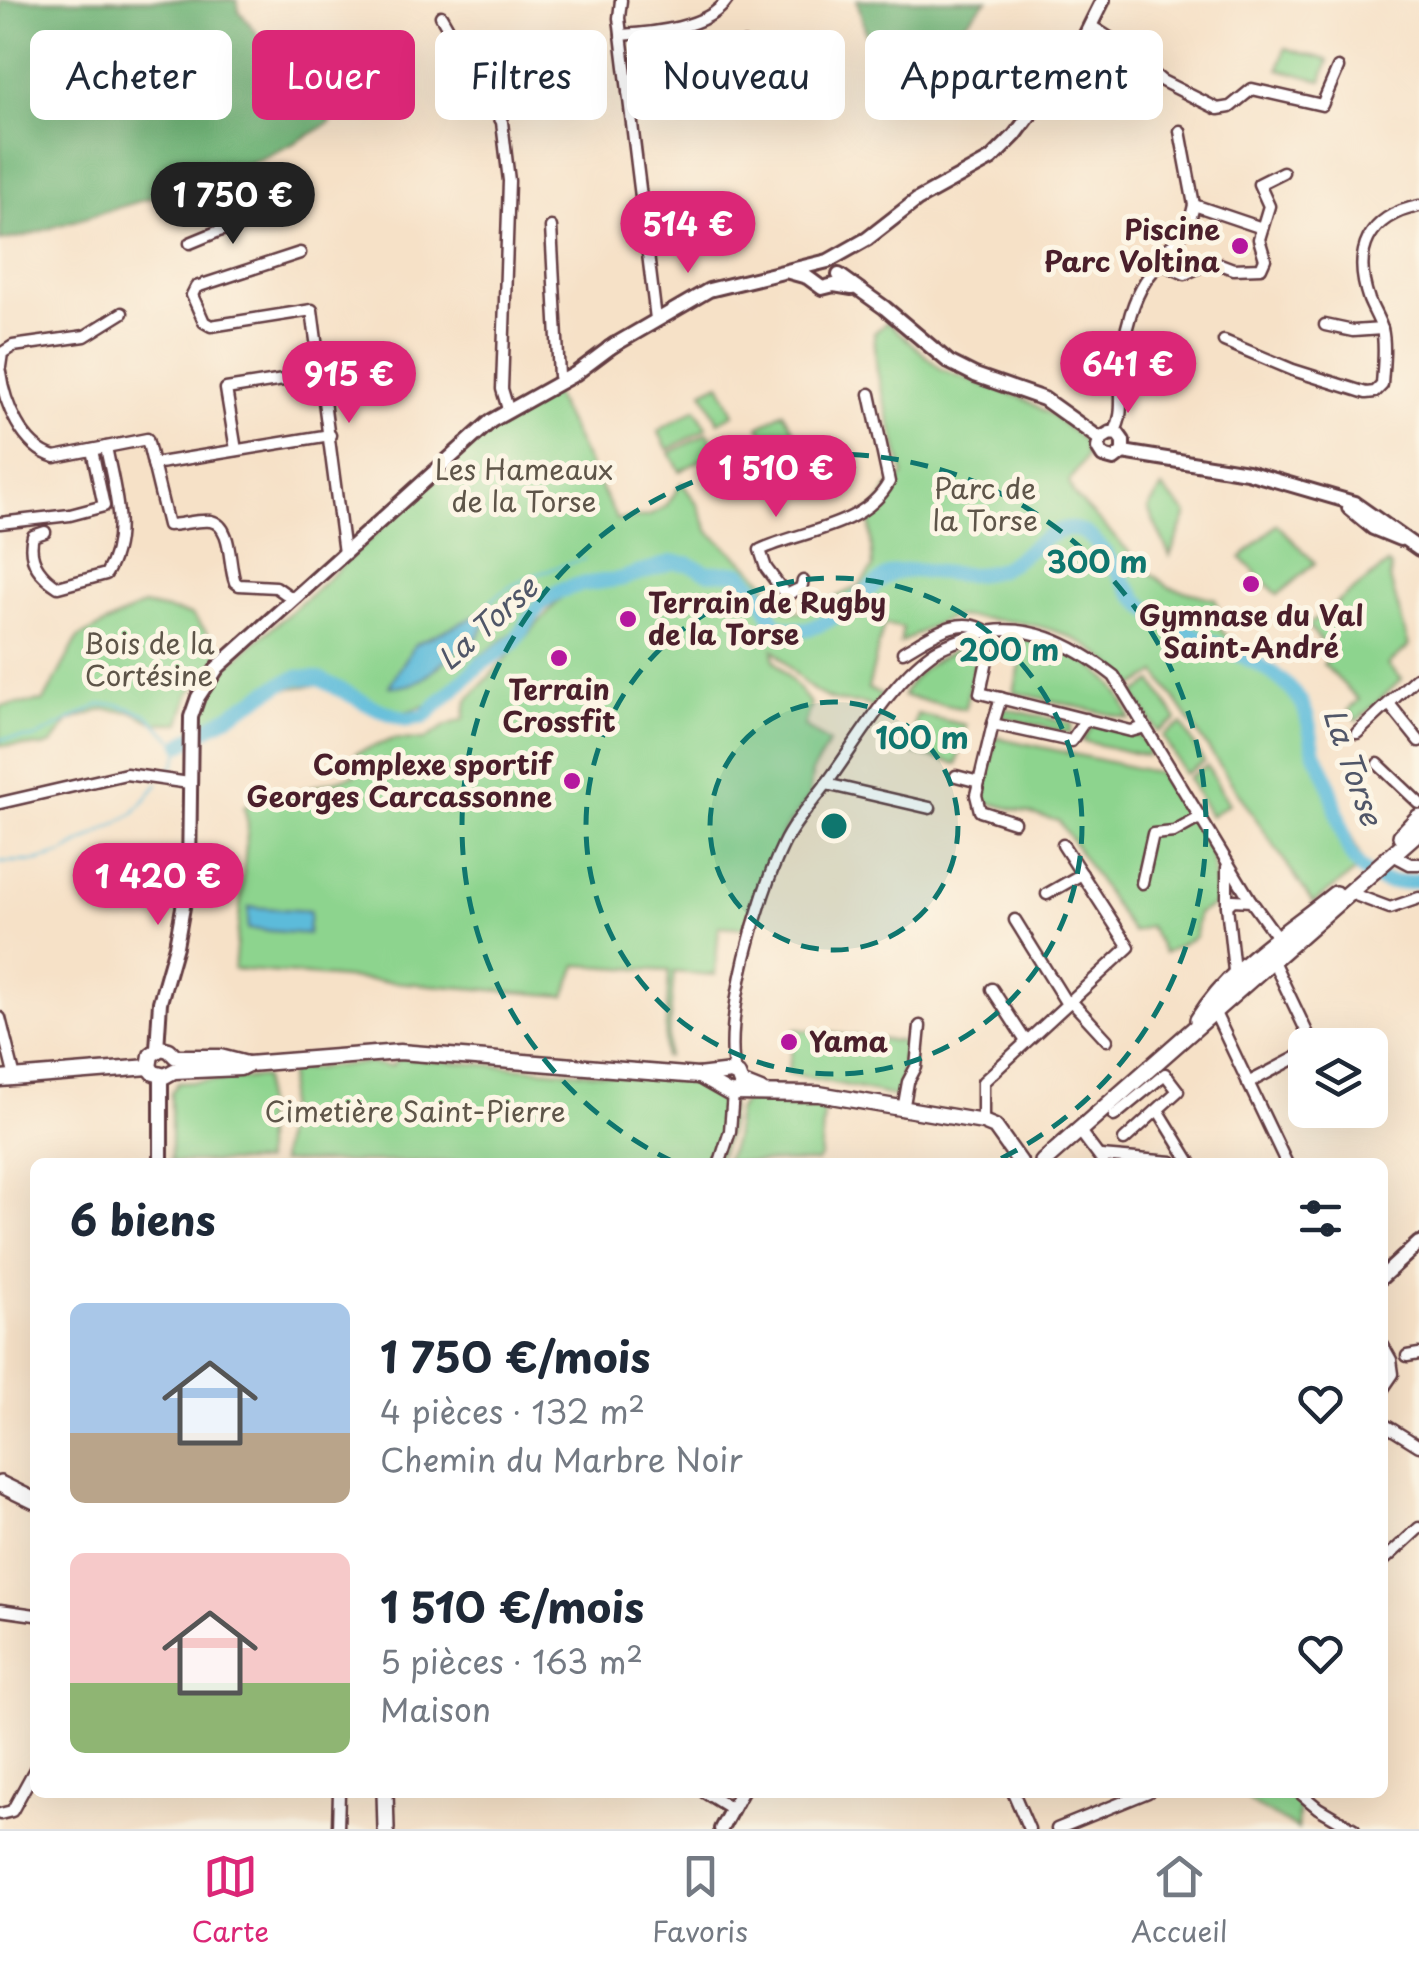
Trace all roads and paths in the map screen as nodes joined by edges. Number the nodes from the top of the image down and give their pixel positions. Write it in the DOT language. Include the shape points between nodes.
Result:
graph roads {
  1 [pos="622,0"];
  2 [pos="727,0"];
  3 [pos="1103,0"];
  4 [pos="441,16"];
  5 [pos="1091,26"];
  6 [pos="621,35"];
  7 [pos="1338,68"];
  8 [pos="627,84"];
  9 [pos="631,120"];
  10 [pos="1180,131"];
  11 [pos="1283,172"];
  12 [pos="1194,205"];
  13 [pos="1419,206"];
  14 [pos="262,220"];
  15 [pos="551,227"];
  16 [pos="1262,228"];
  17 [pos="190,242"];
  18 [pos="300,253"];
  19 [pos="1160,263"];
  20 [pos="827,272"];
  21 [pos="122,313"];
  22 [pos="656,319"];
  23 [pos="1326,325"];
  24 [pos="1382,329"];
  25 [pos="1224,341"];
  26 [pos="0,369"];
  27 [pos="321,374"];
  28 [pos="561,379"];
  29 [pos="870,394"];
  30 [pos="508,409"];
  31 [pos="1114,433"];
  32 [pos="330,435"];
  33 [pos="1100,439"];
  34 [pos="106,448"];
  35 [pos="92,450"];
  36 [pos="236,450"];
  37 [pos="1123,452"];
  38 [pos="154,464"];
  39 [pos="0,523"];
  40 [pos="45,532"];
  41 [pos="1415,546"];
  42 [pos="344,553"];
  43 [pos="802,581"];
  44 [pos="293,599"];
  45 [pos="991,632"];
  46 [pos="903,652"];
  47 [pos="1416,678"];
  48 [pos="1001,698"];
  49 [pos="1390,704"];
  50 [pos="1086,719"];
  51 [pos="993,724"];
  52 [pos="1145,727"];
  53 [pos="1357,734"];
  54 [pos="1419,742"];
  55 [pos="1378,764"];
  56 [pos="956,776"];
  57 [pos="189,782"];
  58 [pos="979,782"];
  59 [pos="826,784"];
  60 [pos="0,803"];
  61 [pos="930,808"];
  62 [pos="1417,816"];
  63 [pos="1201,817"];
  64 [pos="1014,822"];
  65 [pos="1063,845"];
  66 [pos="1392,855"];
  67 [pos="1226,856"];
  68 [pos="1419,864"];
  69 [pos="1082,874"];
  70 [pos="1364,875"];
  71 [pos="1142,883"];
  72 [pos="1350,893"];
  73 [pos="1047,894"];
  74 [pos="1419,898"];
  75 [pos="1251,901"];
  76 [pos="1227,906"];
  77 [pos="1316,915"];
  78 [pos="1014,920"];
  79 [pos="1278,937"];
  80 [pos="1273,961"];
  81 [pos="1231,979"];
  82 [pos="992,989"];
  83 [pos="1070,1002"];
  84 [pos="1212,1008"];
  85 [pos="0,1018"];
  86 [pos="920,1026"];
  87 [pos="1306,1028"];
  88 [pos="1025,1040"];
  89 [pos="1108,1040"];
  90 [pos="164,1062"];
  91 [pos="1288,1062"];
  92 [pos="7,1079"];
  93 [pos="731,1080"];
  94 [pos="1248,1083"];
  95 [pos="903,1110"];
  96 [pos="1158,1110"];
  97 [pos="1114,1116"];
  98 [pos="983,1122"];
  99 [pos="1079,1130"];
  100 [pos="1124,1140"];
  101 [pos="160,1158"];
  102 [pos="721,1158"];
  103 [pos="1017,1158"];
  104 [pos="1052,1158"];
  105 [pos="1100,1158"];
  106 [pos="1188,1158"];
  107 [pos="1284,1158"];
  108 [pos="1419,1243"];
  109 [pos="1419,1254"];
  110 [pos="1388,1271"];
  111 [pos="1388,1281"];
  112 [pos="1388,1355"];
  113 [pos="1388,1381"];
  114 [pos="1388,1427"];
  115 [pos="1419,1446"];
  116 [pos="3,1488"];
  117 [pos="30,1499"];
  118 [pos="1419,1528"];
  119 [pos="1388,1556"];
  120 [pos="0,1610"];
  121 [pos="30,1614"];
  122 [pos="30,1776"];
  123 [pos="340,1798"];
  124 [pos="384,1798"];
  125 [pos="714,1798"];
  126 [pos="738,1798"];
  127 [pos="1015,1798"];
  128 [pos="1132,1798"];
  129 [pos="1307,1798"];
  130 [pos="730,1808"];
  131 [pos="6,1813"];
  132 [pos="338,1829"];
  133 [pos="386,1829"];
  134 [pos="721,1829"];
  135 [pos="1026,1829"];
  136 [pos="1058,1829"];
  137 [pos="1354,1829"];
  1 -- 6 [label="street"];
  2 -- 6 [label="street" via="704,18"];
  3 -- 5 [label="street"];
  4 -- 30 [label="street" via="502,122 508,181 502,389"];
  5 -- 7 [label="street" via="1162,82 1218,108 1252,90 1322,104"];
  5 -- 20 [label="street" via="1004,148 917,200"];
  6 -- 8 [label="street"];
  9 -- 22 [label="street"];
  10 -- 12 [label="street"];
  11 -- 16 [label="street" via="1259,184 1269,206"];
  12 -- 16 [label="street"];
  12 -- 19 [label="street" via="1184,235"];
  13 -- 24 [label="street" via="1397,210 1368,235 1363,273"];
  14 -- 17 [label="street"];
  15 -- 28 [label="street"];
  16 -- 19 [label="street" via="1261,268 1212,261 1185,274"];
  18 -- 27 [label="street" via="196,288 192,296 211,326 312,310"];
  19 -- 31 [label="street" via="1131,314 1122,414"];
  20 -- 22 [label="street" via="786,271 709,290"];
  20 -- 33 [label="street" via="860,290 948,362 1044,399"];
  21 -- 26 [label="street" via="86,336 12,346 2,353"];
  22 -- 28 [label="street"];
  23 -- 24 [label="street"];
  24 -- 25 [label="street" via="1382,384 1366,393"];
  26 -- 35 [label="street" via="10,410 46,454"];
  27 -- 32 [label="street"];
  27 -- 36 [label="street" via="226,389"];
  28 -- 30 [label="street"];
  29 -- 43 [label="street" via="889,482 882,496 844,521 760,550 786,594 802,588"];
  30 -- 42 [label="street"];
  31 -- 33 [label="street"];
  31 -- 37 [label="street" via="1124,441"];
  32 -- 36 [label="street"];
  32 -- 42 [label="street"];
  33 -- 37 [label="street" via="1103,456 1114,459"];
  34 -- 35 [label="street"];
  34 -- 38 [label="street" via="147,439"];
  34 -- 40 [label="street" via="120,536 106,574 58,587 50,582 30,548 33,536"];
  35 -- 39 [label="street" via="104,506"];
  36 -- 38 [label="street"];
  37 -- 41 [label="street" via="1247,472 1340,500 1373,528"];
  38 -- 44 [label="street" via="168,525 218,524 235,582 276,587"];
  42 -- 44 [label="street"];
  44 -- 57 [label="street" via="218,667 195,704"];
  45 -- 46 [label="street" via="977,624 950,625"];
  45 -- 48 [label="street" via="980,693"];
  45 -- 52 [label="street" via="1014,630 1081,651 1114,676"];
  45 -- 59 [label="street" via="934,651 907,676"];
  47 -- 49 [label="street"];
  48 -- 50 [label="street"];
  48 -- 51 [label="street"];
  49 -- 53 [label="street"];
  49 -- 54 [label="street"];
  50 -- 51 [label="street" via="1071,741"];
  50 -- 52 [label="street"];
  51 -- 58 [label="street"];
  52 -- 63 [label="street"];
  55 -- 62 [label="street"];
  56 -- 58 [label="street"];
  57 -- 60 [label="street" via="126,774"];
  57 -- 90 [label="street" via="189,874 160,1002"];
  58 -- 64 [label="street" via="980,811"];
  59 -- 61 [label="street"];
  59 -- 93 [label="street" via="784,842 752,928"];
  62 -- 66 [label="main road"];
  62 -- 70 [label="main road"];
  63 -- 67 [label="street"];
  63 -- 71 [label="street" via="1174,832 1152,834"];
  65 -- 69 [label="street"];
  66 -- 68 [label="street"];
  66 -- 70 [label="main road"];
  67 -- 75 [label="street"];
  67 -- 76 [label="street"];
  69 -- 73 [label="street"];
  69 -- 83 [label="street" via="1130,947"];
  70 -- 72 [label="main road"];
  70 -- 77 [label="main road"];
  72 -- 74 [label="street" via="1390,908"];
  72 -- 77 [label="main road"];
  75 -- 76 [label="street" via="1240,898"];
  75 -- 79 [label="street"];
  76 -- 81 [label="street"];
  77 -- 79 [label="main road"];
  77 -- 80 [label="main road"];
  78 -- 83 [label="street"];
  79 -- 81 [label="main road"];
  80 -- 84 [label="main road"];
  80 -- 87 [label="street"];
  81 -- 84 [label="main road"];
  82 -- 88 [label="street"];
  83 -- 88 [label="street"];
  83 -- 89 [label="street"];
  84 -- 94 [label="street"];
  84 -- 99 [label="main road"];
  85 -- 92 [label="street"];
  86 -- 95 [label="street"];
  88 -- 98 [label="street" via="983,1082"];
  90 -- 92 [label="main road"];
  90 -- 93 [label="main road" via="240,1068 400,1052"];
  90 -- 101 [label="street"];
  91 -- 94 [label="street"];
  93 -- 95 [label="main road" via="761,1091 847,1097"];
  93 -- 102 [label="street" via="730,1131"];
  94 -- 107 [label="street"];
  95 -- 98 [label="main road"];
  96 -- 97 [label="street" via="1178,1092 1165,1074"];
  96 -- 100 [label="street"];
  96 -- 106 [label="street"];
  98 -- 103 [label="main road" via="995,1127"];
  99 -- 104 [label="main road"];
  99 -- 105 [label="street"];
  108 -- 110 [label="street"];
  109 -- 111 [label="street"];
  112 -- 113 [label="street"];
  114 -- 115 [label="street"];
  116 -- 117 [label="main road"];
  118 -- 119 [label="street"];
  120 -- 121 [label="street"];
  122 -- 131 [label="street"];
  123 -- 132 [label="street"];
  124 -- 133 [label="main road"];
  125 -- 130 [label="street"];
  126 -- 130 [label="street"];
  127 -- 135 [label="street"];
  128 -- 136 [label="street"];
  129 -- 137 [label="street"];
  130 -- 134 [label="street"];
}
